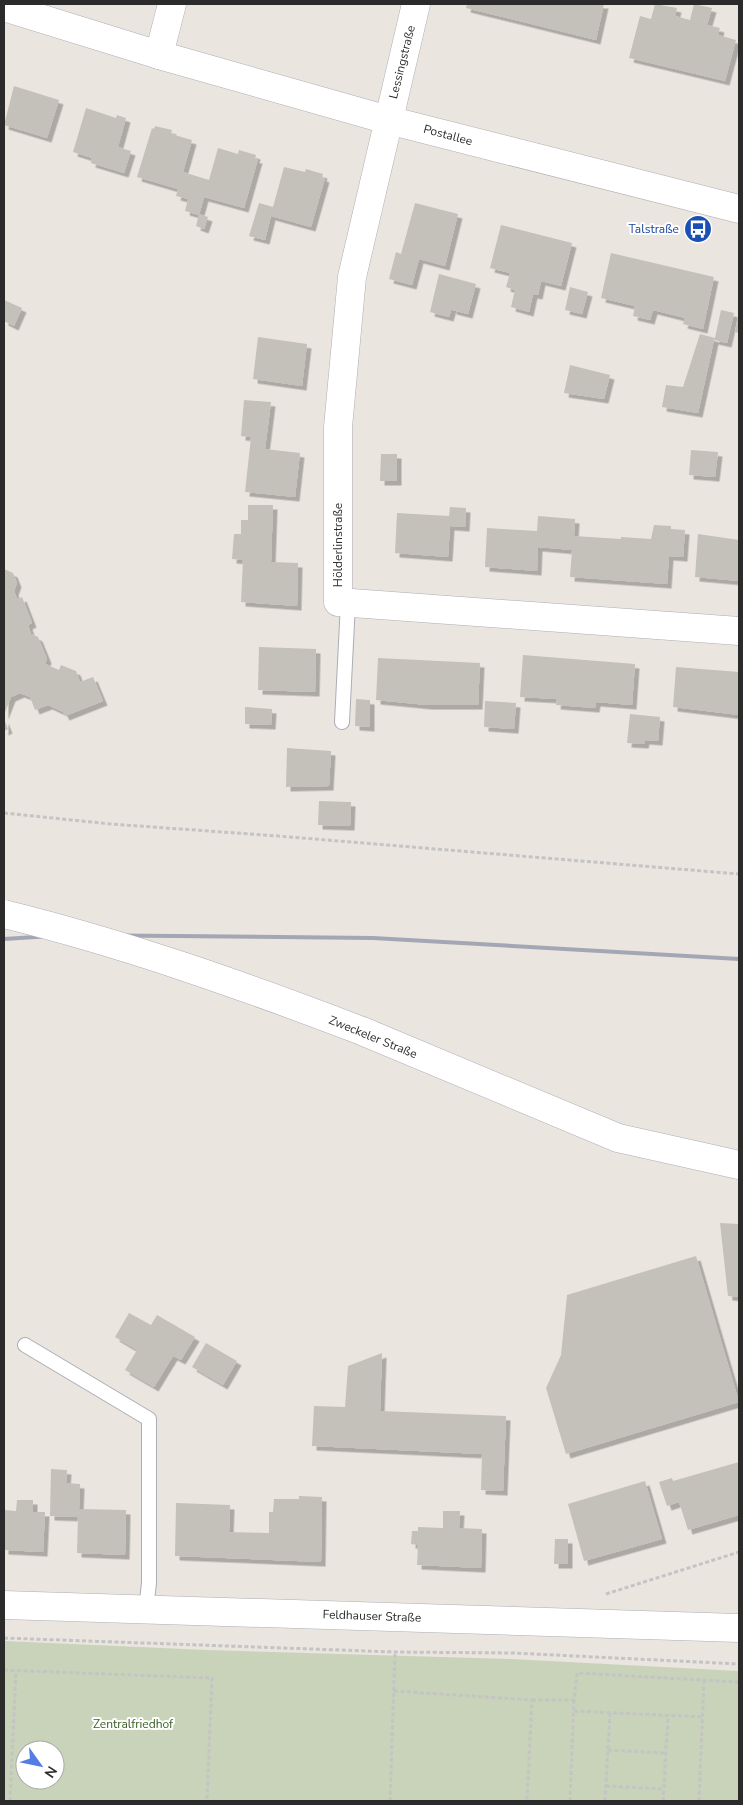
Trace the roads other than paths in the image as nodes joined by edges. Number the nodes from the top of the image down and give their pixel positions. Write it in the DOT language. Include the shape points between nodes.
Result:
graph roads {
  1 [pos="172,4"];
  2 [pos="416,4"];
  3 [pos="4,7"];
  4 [pos="159,55"];
  5 [pos="388,120"];
  6 [pos="739,209"];
  7 [pos="348,603"];
  8 [pos="739,631"];
  9 [pos="342,722"];
  10 [pos="4,914"];
  11 [pos="739,1165"];
  12 [pos="25,1345"];
  13 [pos="4,1605"];
  14 [pos="146,1609"];
  15 [pos="739,1628"];
  1 -- 4 [label="street"];
  2 -- 5 [label="street, Lessingstraße"];
  3 -- 4 [label="street, Postallee"];
  4 -- 5 [label="street, Postallee"];
  5 -- 6 [label="street, Postallee"];
  5 -- 7 [label="street, Hölderlinstraße" via="352,278 338,427 338,602"];
  7 -- 8 [label="street, Hölderlinstraße"];
  7 -- 9 [label="lane"];
  10 -- 11 [label="street, Zweckeler Straße, bridge" via="86,934 194,969 362,1031 618,1138"];
  12 -- 14 [label="lane" via="149,1419 150,1582"];
  13 -- 14 [label="street, Feldhauser Straße"];
  14 -- 15 [label="street, Feldhauser Straße"];
}
